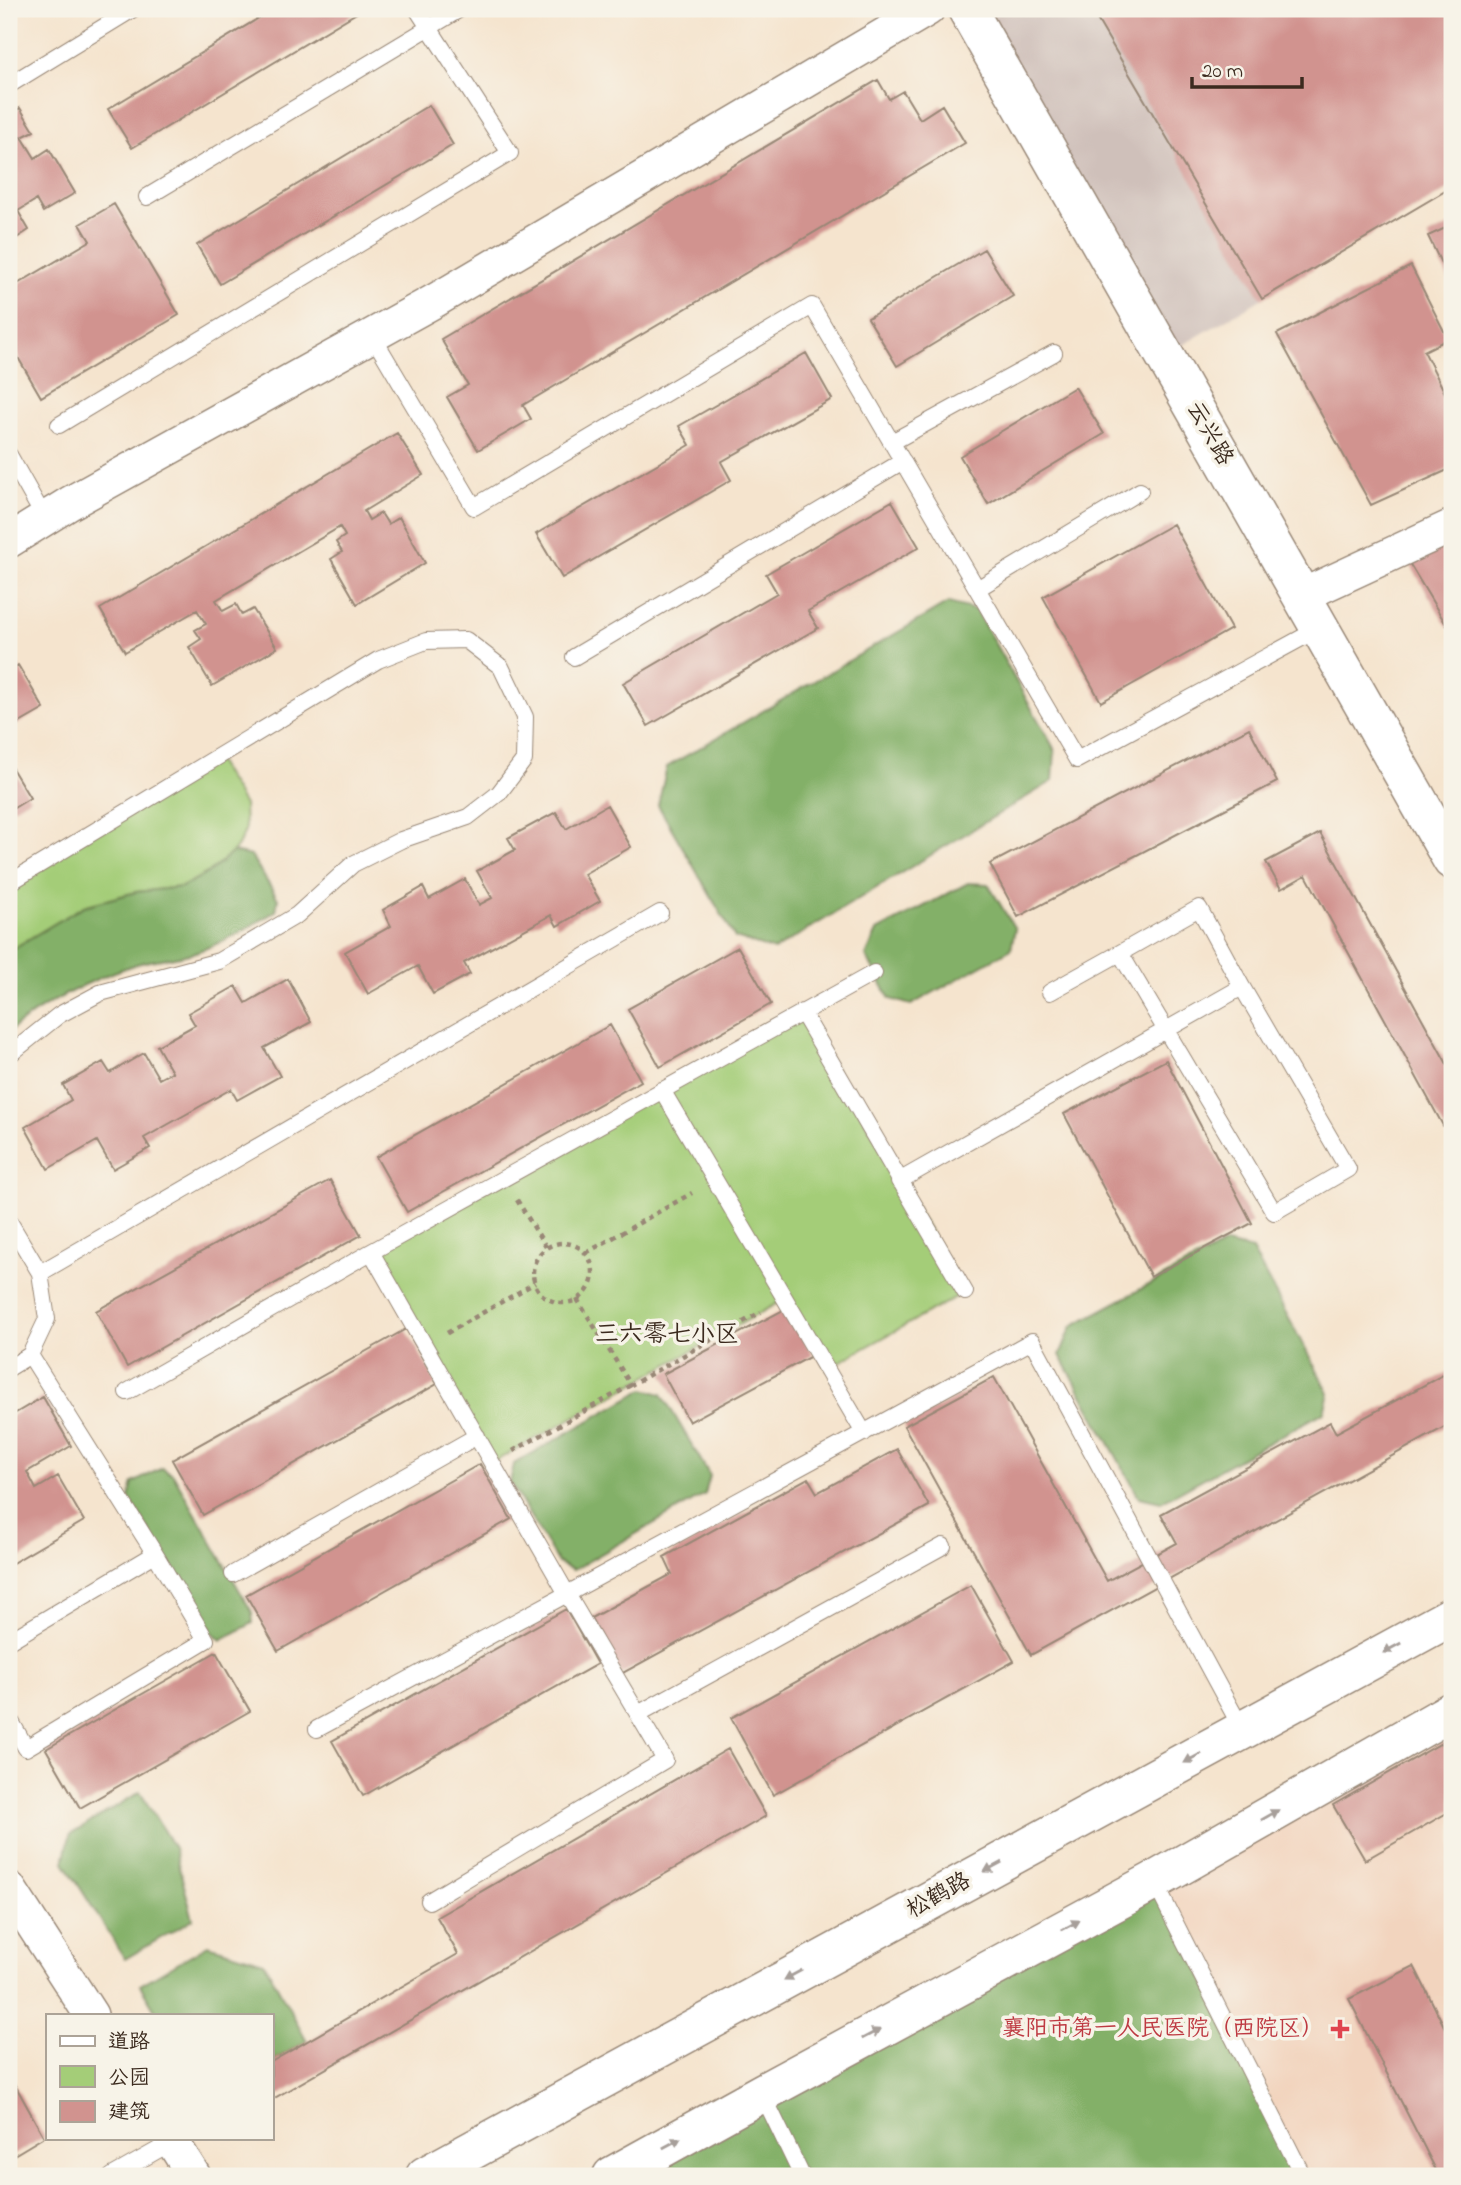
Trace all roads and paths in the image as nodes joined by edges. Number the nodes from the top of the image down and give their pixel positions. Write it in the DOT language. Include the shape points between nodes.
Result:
graph roads {
  1 [pos="133,9"];
  2 [pos="417,9"];
  3 [pos="460,9"];
  4 [pos="928,9"];
  5 [pos="967,9"];
  6 [pos="429,27"];
  7 [pos="9,85"];
  8 [pos="147,197"];
  9 [pos="372,335"];
  10 [pos="1054,353"];
  11 [pos="59,425"];
  12 [pos="892,442"];
  13 [pos="9,455"];
  14 [pos="903,461"];
  15 [pos="1140,491"];
  16 [pos="45,519"];
  17 [pos="1452,526"];
  18 [pos="9,541"];
  19 [pos="977,589"];
  20 [pos="1301,596"];
  21 [pos="1320,628"];
  22 [pos="574,657"];
  23 [pos="1452,860"];
  24 [pos="9,883"];
  25 [pos="660,913"];
  26 [pos="1120,953"];
  27 [pos="874,973"];
  28 [pos="1242,987"];
  29 [pos="1050,992"];
  30 [pos="802,1012"];
  31 [pos="1166,1029"];
  32 [pos="9,1055"];
  33 [pos="663,1090"];
  34 [pos="505,1178"];
  35 [pos="715,1180"];
  36 [pos="900,1181"];
  37 [pos="9,1221"];
  38 [pos="545,1247"];
  39 [pos="371,1252"];
  40 [pos="586,1253"];
  41 [pos="40,1273"];
  42 [pos="534,1283"];
  43 [pos="965,1292"];
  44 [pos="785,1298"];
  45 [pos="578,1299"];
  46 [pos="425,1346"];
  47 [pos="30,1355"];
  48 [pos="9,1367"];
  49 [pos="631,1385"];
  50 [pos="127,1392"];
  51 [pos="864,1433"];
  52 [pos="477,1436"];
  53 [pos="492,1463"];
  54 [pos="943,1546"];
  55 [pos="155,1554"];
  56 [pos="233,1574"];
  57 [pos="567,1594"];
  58 [pos="1452,1616"];
  59 [pos="9,1641"];
  60 [pos="1452,1711"];
  61 [pos="638,1714"];
  62 [pos="9,1718"];
  63 [pos="317,1729"];
  64 [pos="1243,1731"];
  65 [pos="1154,1881"];
  66 [pos="9,1888"];
  67 [pos="429,1901"];
  68 [pos="90,2014"];
  69 [pos="762,2093"];
  70 [pos="171,2140"];
  71 [pos="112,2176"];
  72 [pos="194,2176"];
  73 [pos="425,2176"];
  74 [pos="612,2176"];
  75 [pos="802,2176"];
  76 [pos="1303,2176"];
  1 -- 7 [label="lane"];
  2 -- 6 [label="lane"];
  3 -- 6 [label="lane"];
  4 -- 9 [label="street"];
  5 -- 20 [label="main road, 云兴路"];
  6 -- 8 [label="lane"];
  6 -- 11 [label="lane" via="510,153"];
  9 -- 12 [label="lane" via="474,507 812,306"];
  9 -- 16 [label="street"];
  10 -- 12 [label="lane"];
  12 -- 14 [label="lane"];
  13 -- 16 [label="lane"];
  14 -- 19 [label="lane"];
  14 -- 22 [label="lane"];
  15 -- 19 [label="lane"];
  16 -- 18 [label="street"];
  17 -- 20 [label="street"];
  19 -- 21 [label="lane" via="1077,760"];
  20 -- 21 [label="main road, 云兴路"];
  21 -- 23 [label="main road, 云兴路"];
  24 -- 32 [label="lane" via="378,660 426,641 466,640 493,660 501,667 525,717 524,760 499,793 467,817 401,840 353,864 298,915 219,961 100,993 59,1015"];
  25 -- 41 [label="lane"];
  26 -- 28 [label="lane" via="1199,908"];
  26 -- 29 [label="lane"];
  26 -- 31 [label="lane"];
  27 -- 30 [label="lane"];
  28 -- 31 [label="lane"];
  28 -- 31 [label="lane" via="1348,1169 1274,1212"];
  30 -- 33 [label="lane"];
  30 -- 36 [label="lane"];
  31 -- 36 [label="lane"];
  33 -- 34 [label="lane"];
  33 -- 35 [label="lane"];
  34 -- 38 [label="path"];
  34 -- 39 [label="lane"];
  35 -- 40 [label="path"];
  35 -- 44 [label="lane"];
  36 -- 43 [label="lane"];
  37 -- 41 [label="lane"];
  38 -- 40 [label="path" via="565,1242"];
  38 -- 42 [label="path" via="534,1264"];
  39 -- 46 [label="lane"];
  39 -- 50 [label="lane"];
  40 -- 45 [label="path" via="593,1278"];
  41 -- 47 [label="lane" via="47,1319"];
  42 -- 45 [label="path" via="555,1302"];
  42 -- 46 [label="path"];
  44 -- 49 [label="path"];
  44 -- 51 [label="lane"];
  45 -- 49 [label="path"];
  46 -- 52 [label="lane"];
  47 -- 48 [label="lane"];
  47 -- 55 [label="lane"];
  49 -- 53 [label="path"];
  51 -- 57 [label="lane"];
  51 -- 64 [label="lane" via="1032,1341"];
  52 -- 53 [label="lane"];
  52 -- 56 [label="lane"];
  53 -- 57 [label="lane"];
  54 -- 61 [label="lane"];
  55 -- 59 [label="lane"];
  55 -- 62 [label="lane" via="206,1640 26,1748"];
  57 -- 61 [label="lane"];
  57 -- 63 [label="lane"];
  58 -- 64 [label="main road, 松鹤路, one-way"];
  65 -- 60 [label="main road, one-way"];
  61 -- 67 [label="lane" via="666,1760"];
  64 -- 73 [label="main road, 松鹤路, one-way"];
  69 -- 65 [label="main road, one-way"];
  65 -- 76 [label="lane"];
  66 -- 68 [label="street"];
  74 -- 69 [label="main road, one-way"];
  69 -- 75 [label="lane"];
  70 -- 71 [label="lane"];
  70 -- 72 [label="street"];
}
